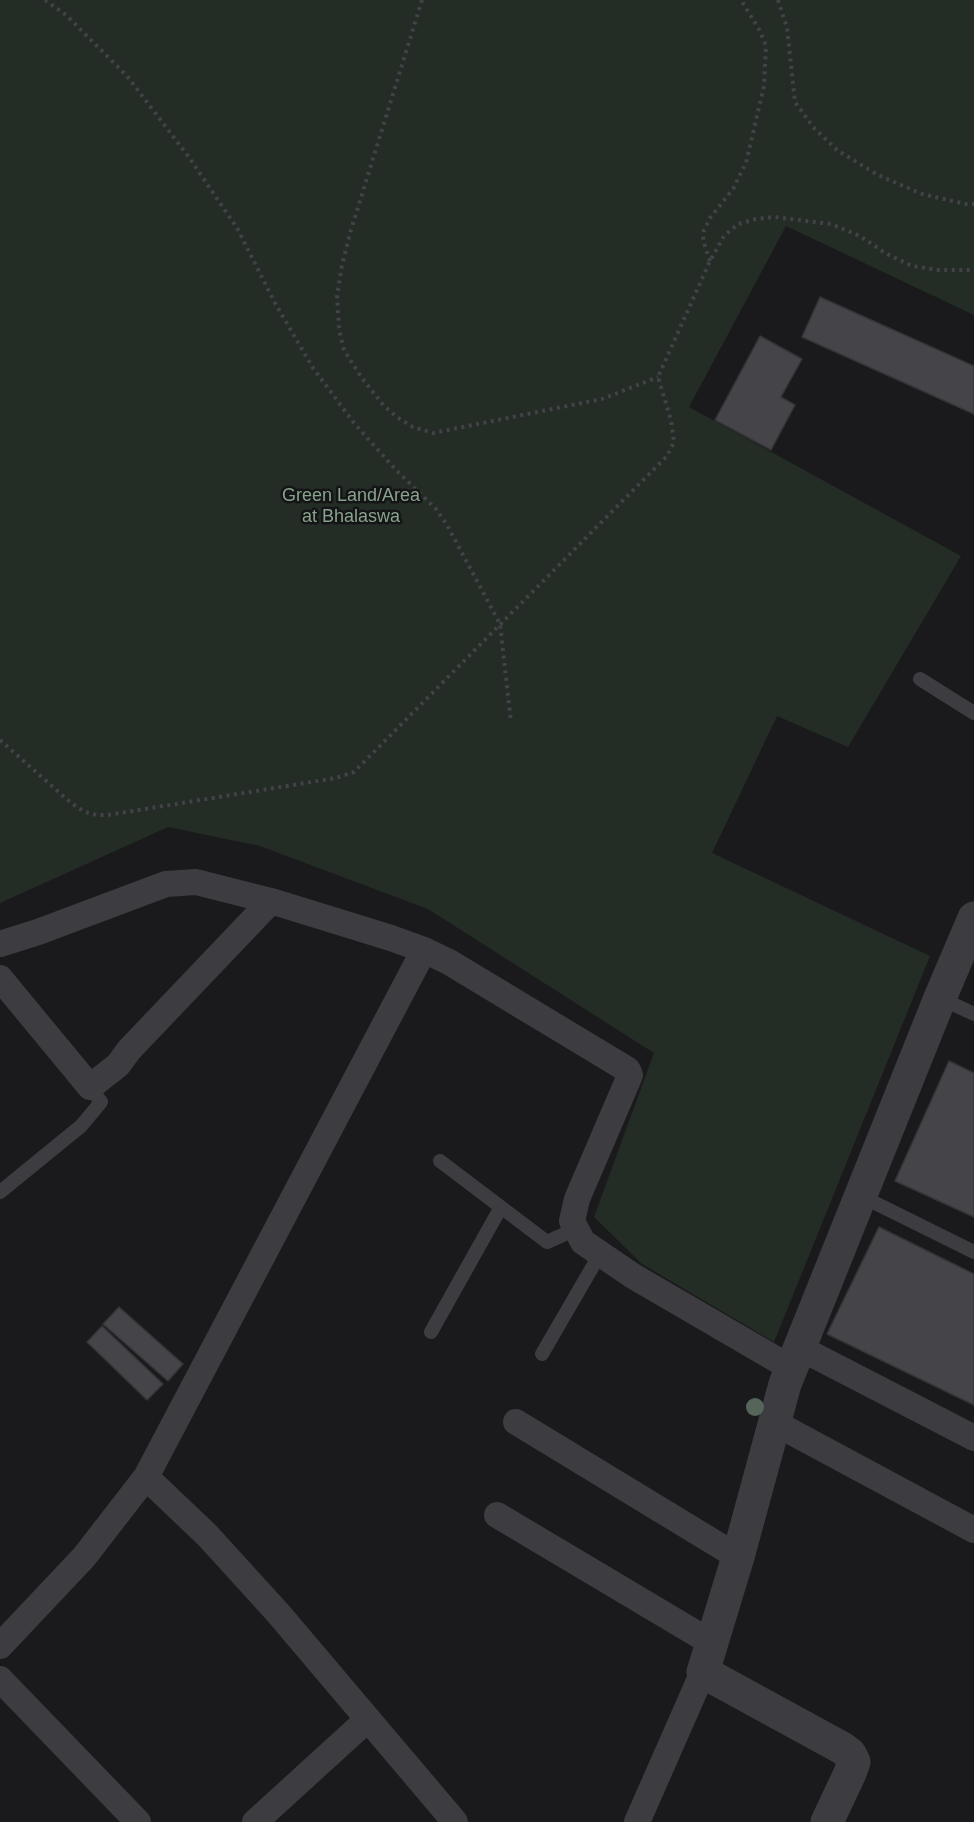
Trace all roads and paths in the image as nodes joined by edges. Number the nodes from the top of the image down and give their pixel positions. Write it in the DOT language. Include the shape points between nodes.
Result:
graph roads {
  1 [pos="45,0"];
  2 [pos="422,0"];
  3 [pos="741,0"];
  4 [pos="778,0"];
  5 [pos="974,204"];
  6 [pos="710,261"];
  7 [pos="974,270"];
  8 [pos="658,377"];
  9 [pos="500,624"];
  10 [pos="920,679"];
  11 [pos="974,713"];
  12 [pos="511,722"];
  13 [pos="0,740"];
  14 [pos="271,901"];
  15 [pos="974,918"];
  16 [pos="0,944"];
  17 [pos="424,950"];
  18 [pos="0,978"];
  19 [pos="940,998"];
  20 [pos="974,1014"];
  21 [pos="90,1087"];
  22 [pos="440,1161"];
  23 [pos="0,1192"];
  24 [pos="861,1196"];
  25 [pos="501,1207"];
  26 [pos="576,1229"];
  27 [pos="974,1251"];
  28 [pos="600,1254"];
  29 [pos="431,1332"];
  30 [pos="542,1354"];
  31 [pos="796,1358"];
  32 [pos="516,1422"];
  33 [pos="775,1423"];
  34 [pos="974,1438"];
  35 [pos="146,1477"];
  36 [pos="497,1515"];
  37 [pos="974,1530"];
  38 [pos="738,1557"];
  39 [pos="0,1646"];
  40 [pos="708,1658"];
  41 [pos="0,1679"];
  42 [pos="368,1719"];
  43 [pos="138,1822"];
  44 [pos="255,1822"];
  45 [pos="455,1822"];
  46 [pos="637,1822"];
  47 [pos="827,1822"];
  1 -- 9 [label="path" via="66,15 127,76 188,156 237,228 313,368 354,423 436,509"];
  2 -- 8 [label="path" via="342,265 337,296 339,329 352,363 384,406 413,427 433,433 602,399"];
  3 -- 6 [label="path" via="766,46 764,86 746,162 733,189 704,230"];
  4 -- 5 [label="path" via="787,28 795,102 813,127 837,150 878,175 922,194"];
  6 -- 7 [label="path" via="724,236 738,224 774,217 831,224 912,266"];
  6 -- 8 [label="path"];
  8 -- 9 [label="path" via="674,442 667,456"];
  9 -- 12 [label="path"];
  9 -- 13 [label="path" via="354,772 336,778 97,814 71,803"];
  10 -- 11 [label="lane"];
  14 -- 16 [label="street" via="196,882 166,884"];
  14 -- 17 [label="street"];
  14 -- 21 [label="street" via="118,1065"];
  15 -- 19 [label="street"];
  17 -- 26 [label="street" via="628,1070 630,1075 577,1198 572,1221"];
  17 -- 35 [label="street"];
  18 -- 21 [label="street"];
  19 -- 20 [label="lane"];
  19 -- 24 [label="street"];
  21 -- 23 [label="lane" via="101,1102 81,1126"];
  22 -- 25 [label="lane"];
  24 -- 27 [label="lane"];
  24 -- 31 [label="street"];
  25 -- 26 [label="lane" via="547,1242"];
  25 -- 29 [label="lane"];
  26 -- 28 [label="street" via="583,1242"];
  28 -- 30 [label="lane"];
  28 -- 31 [label="street" via="633,1276"];
  31 -- 33 [label="street"];
  31 -- 34 [label="street"];
  32 -- 38 [label="street"];
  33 -- 37 [label="street"];
  33 -- 38 [label="street"];
  35 -- 39 [label="street" via="84,1557"];
  35 -- 42 [label="street" via="207,1535"];
  36 -- 40 [label="street"];
  38 -- 40 [label="street"];
  40 -- 46 [label="street"];
  40 -- 47 [label="street" via="850,1754 854,1762"];
  41 -- 43 [label="street"];
  42 -- 44 [label="street"];
  42 -- 45 [label="street"];
}
